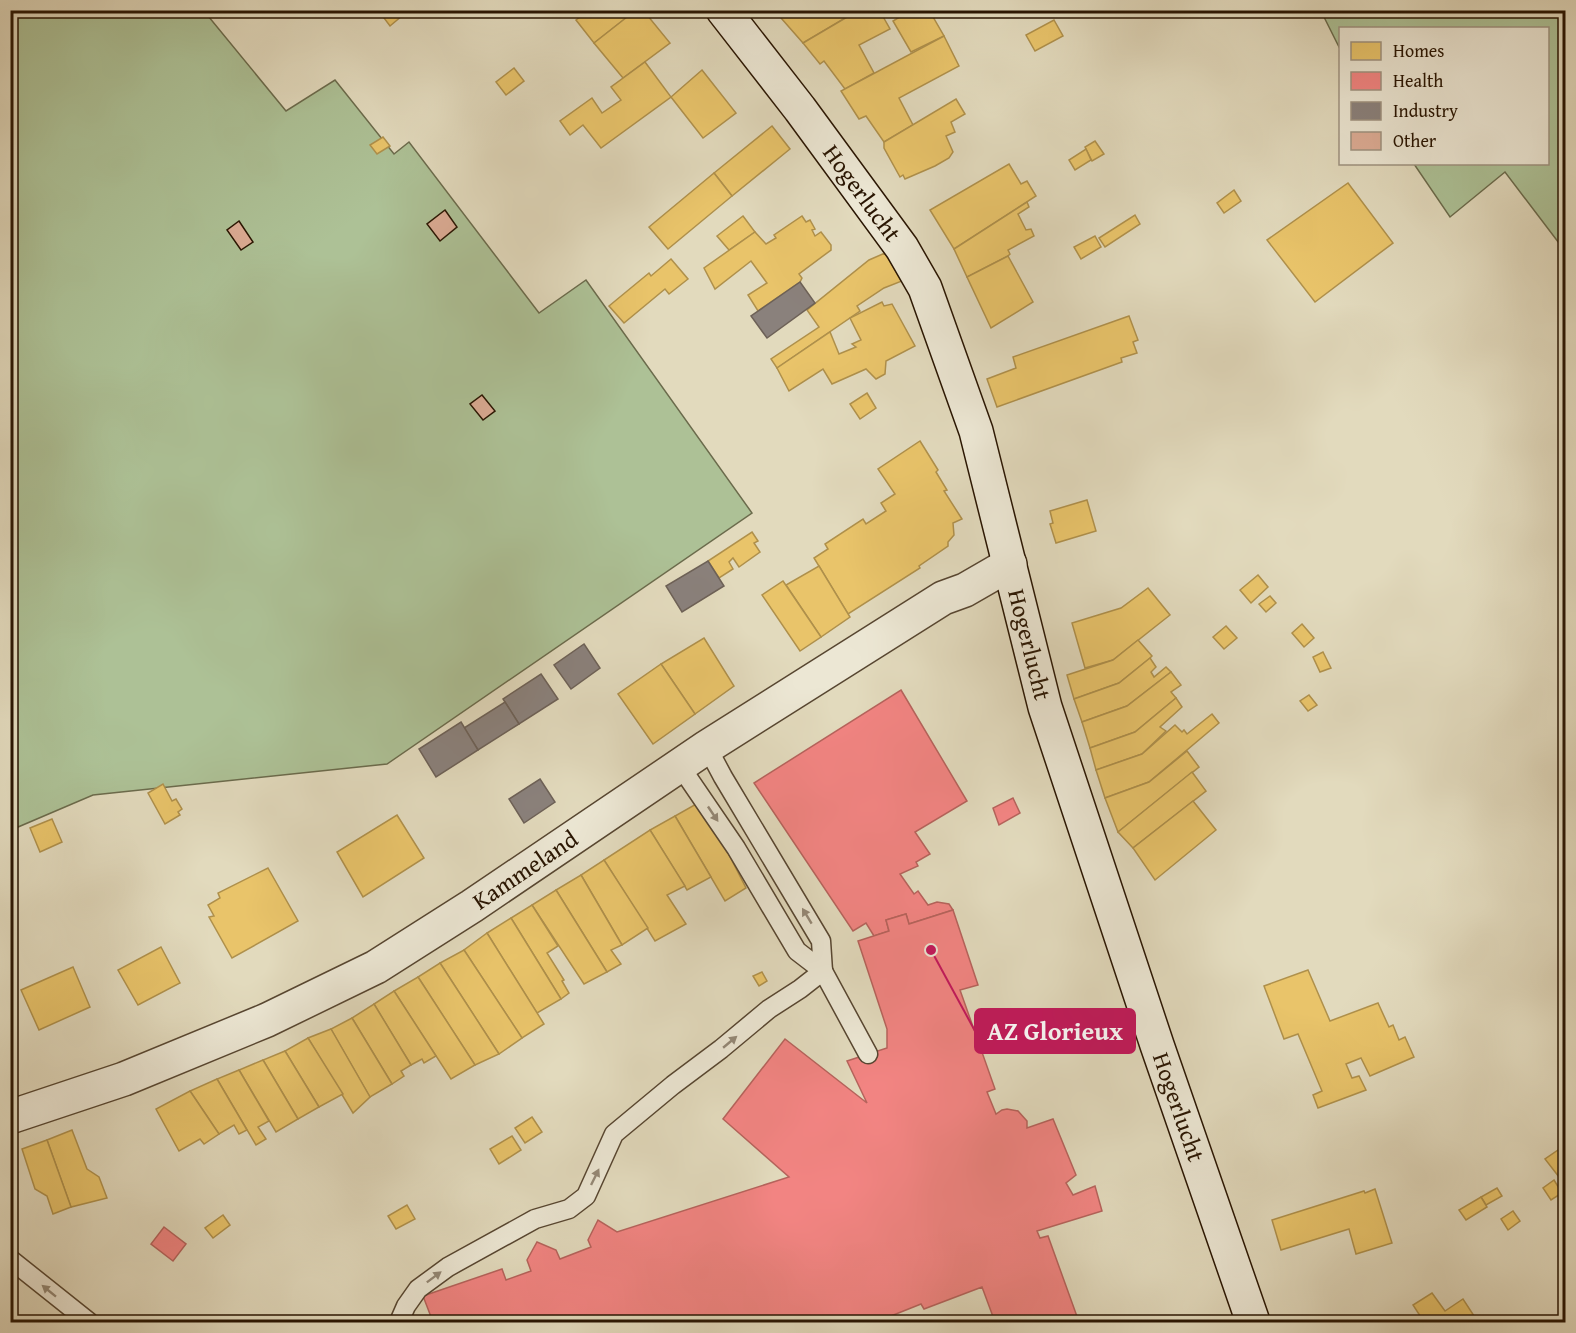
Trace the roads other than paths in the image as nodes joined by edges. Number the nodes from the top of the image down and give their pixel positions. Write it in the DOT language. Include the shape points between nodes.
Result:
graph roads {
  1 [pos="723,10"];
  2 [pos="1010,564"];
  3 [pos="707,747"];
  4 [pos="680,766"];
  5 [pos="823,971"];
  6 [pos="868,1054"];
  7 [pos="10,1117"];
  8 [pos="10,1259"];
  9 [pos="89,1323"];
  10 [pos="399,1323"];
  11 [pos="1253,1323"];
  1 -- 2 [label="street, Hogerlucht" via="902,248 925,288 976,431"];
  2 -- 3 [label="street, Kammeland" via="943,598"];
  2 -- 11 [label="street, Hogerlucht" via="1045,707"];
  3 -- 4 [label="street, Kammeland"];
  5 -- 3 [label="lane, one-way" via="822,941"];
  4 -- 5 [label="lane, one-way" via="797,951"];
  4 -- 7 [label="street, Kammeland" via="376,967 267,1020 124,1079"];
  5 -- 6 [label="lane"];
  10 -- 5 [label="lane, one-way" via="418,1289 448,1267 535,1219 578,1203 586,1196 614,1134 769,1009"];
  9 -- 8 [label="lane, one-way"];
}
